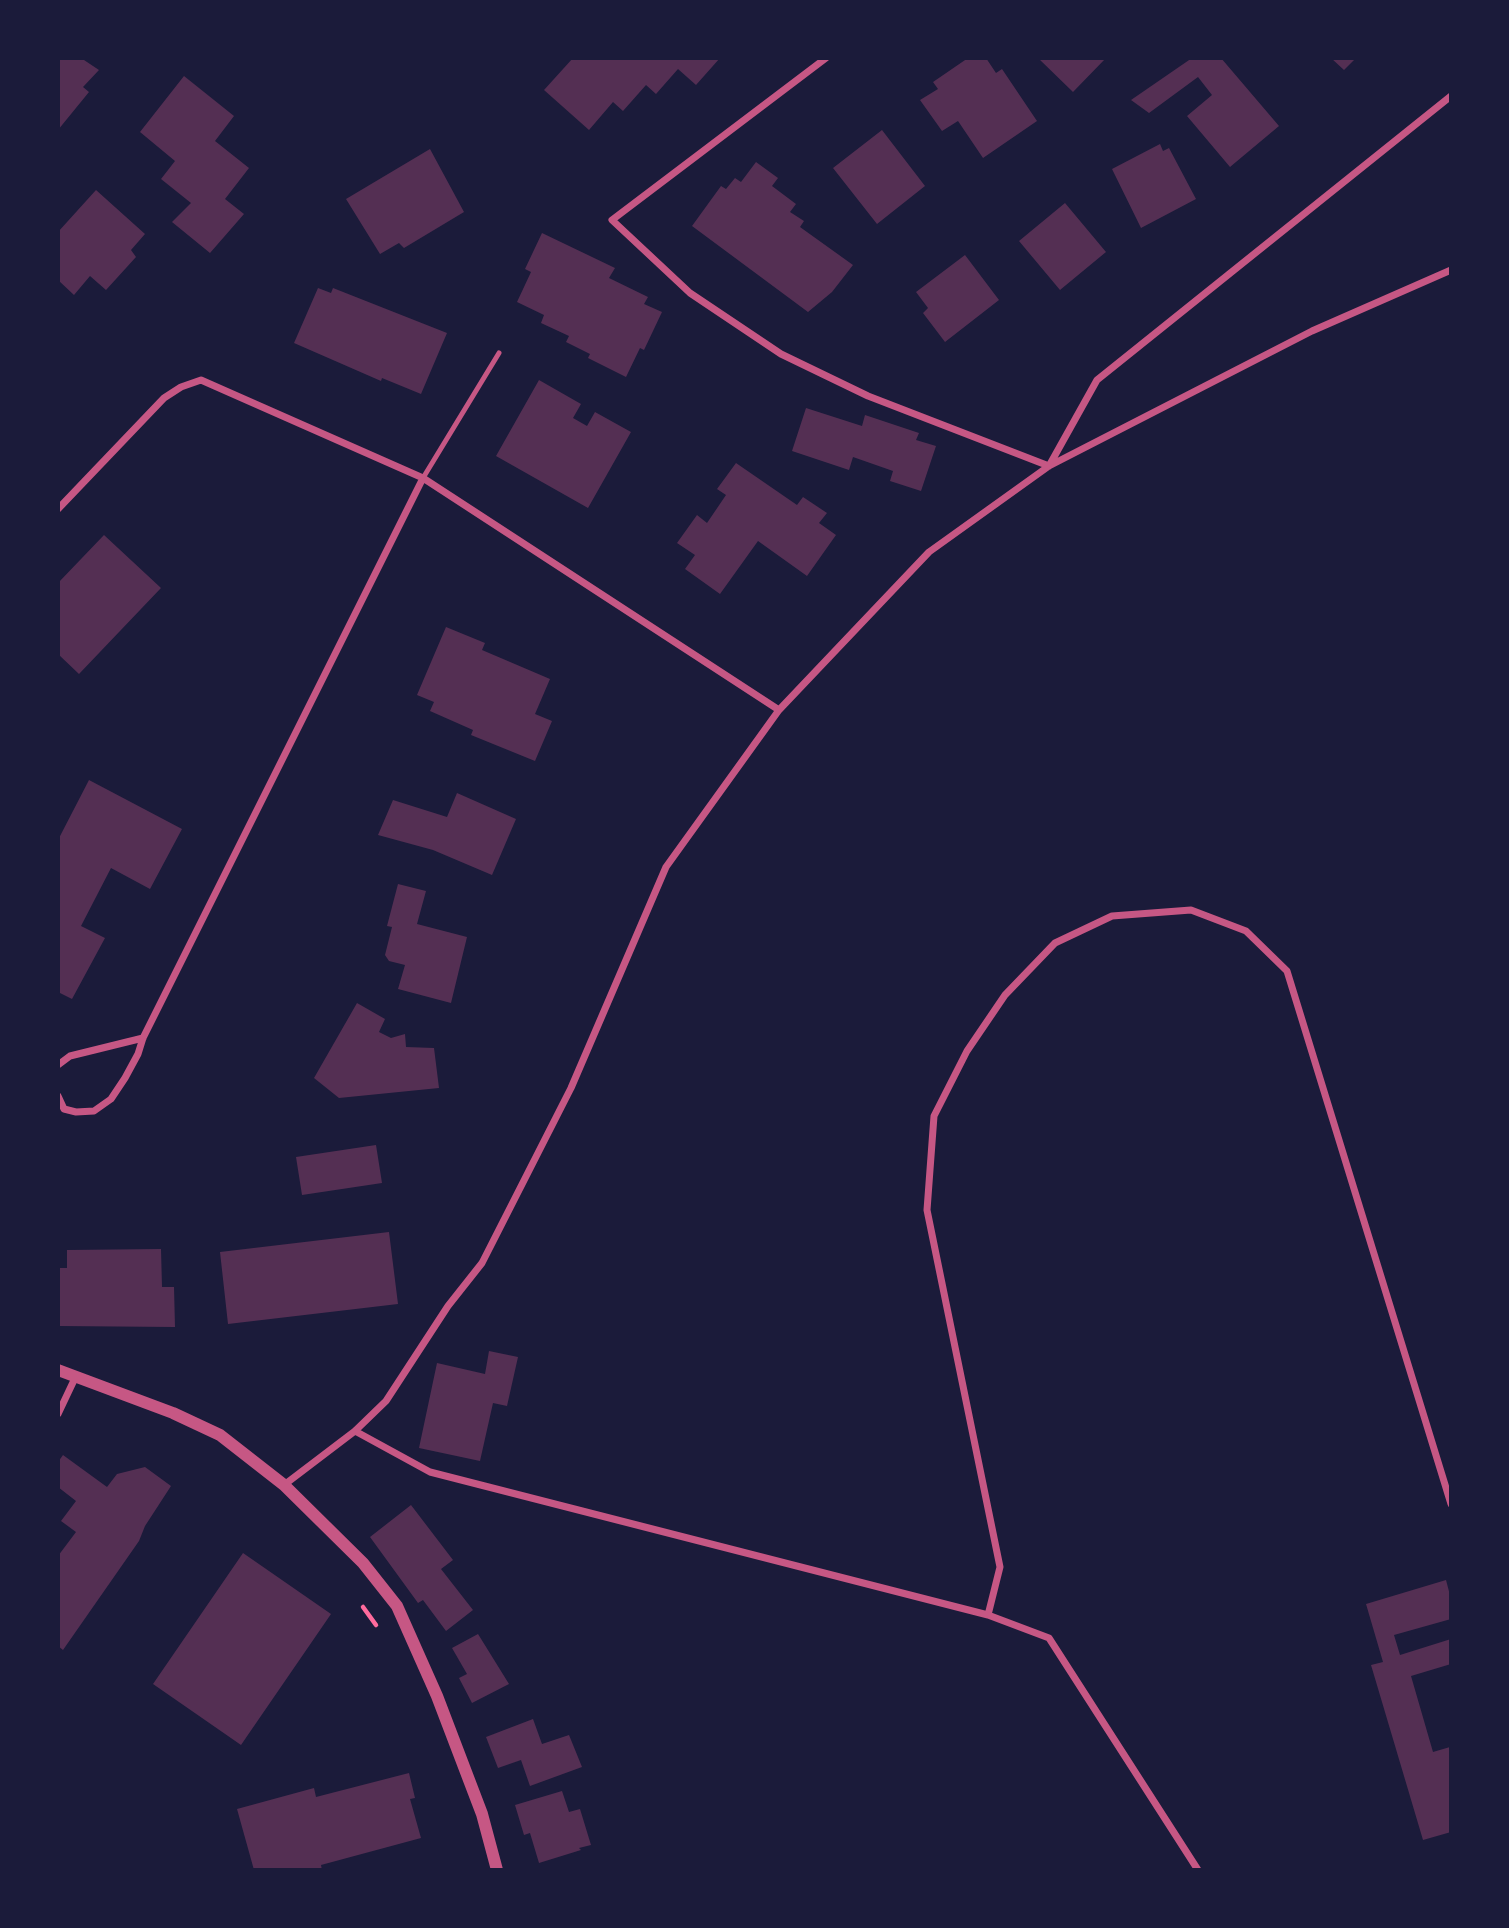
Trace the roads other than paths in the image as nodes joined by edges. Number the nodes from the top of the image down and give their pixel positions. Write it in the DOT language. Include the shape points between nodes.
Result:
graph roads {
  1 [pos="826,58"];
  2 [pos="1451,96"];
  3 [pos="1451,270"];
  4 [pos="499,353"];
  5 [pos="1049,466"];
  6 [pos="424,478"];
  7 [pos="58,509"];
  8 [pos="779,710"];
  9 [pos="143,1038"];
  10 [pos="58,1065"];
  11 [pos="58,1096"];
  12 [pos="58,1370"];
  13 [pos="76,1376"];
  14 [pos="58,1414"];
  15 [pos="355,1431"];
  16 [pos="284,1485"];
  17 [pos="1451,1504"];
  18 [pos="988,1615"];
  19 [pos="497,1870"];
  20 [pos="1198,1870"];
  1 -- 5 [label="street" via="612,220 690,293 781,354 867,397"];
  2 -- 5 [label="street" via="1097,380"];
  3 -- 5 [label="street" via="1312,331"];
  4 -- 6 [label="lane"];
  5 -- 8 [label="street" via="929,552"];
  6 -- 7 [label="street" via="201,380 164,398"];
  6 -- 8 [label="street"];
  6 -- 9 [label="street"];
  8 -- 15 [label="street" via="666,867 571,1088 482,1263 386,1401"];
  9 -- 10 [label="street" via="70,1056"];
  9 -- 11 [label="street" via="124,1078 103,1105 94,1111 76,1112 64,1109"];
  12 -- 13 [label="street"];
  13 -- 14 [label="street"];
  13 -- 16 [label="street" via="220,1435"];
  15 -- 16 [label="street"];
  15 -- 18 [label="street" via="430,1472"];
  16 -- 19 [label="street" via="363,1563 397,1606 442,1708 482,1814"];
  17 -- 18 [label="street" via="1287,971 1247,932 1191,910 1112,916 1055,943 1005,995 967,1051 934,1116 927,1210 1000,1567"];
  18 -- 20 [label="street" via="1049,1638"];
}
